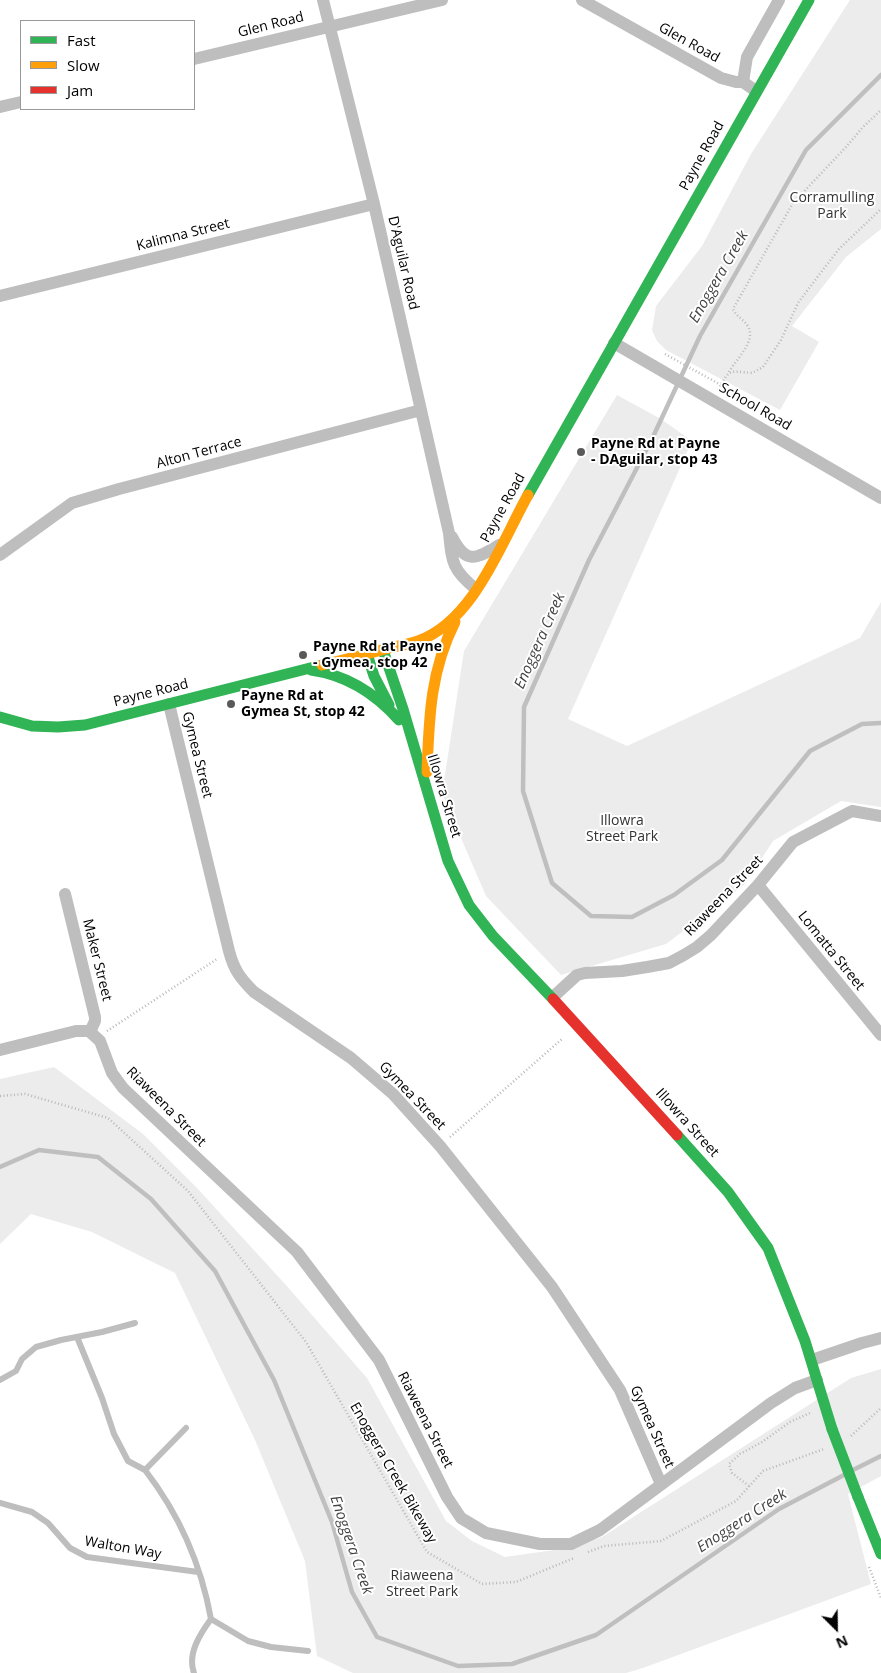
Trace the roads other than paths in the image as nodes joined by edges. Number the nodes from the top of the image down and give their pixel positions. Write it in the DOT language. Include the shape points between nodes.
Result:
graph roads {
  1 [pos="323,0"];
  2 [pos="442,0"];
  3 [pos="582,0"];
  4 [pos="779,0"];
  5 [pos="809,0"];
  6 [pos="330,26"];
  7 [pos="195,59"];
  8 [pos="743,82"];
  9 [pos="756,91"];
  10 [pos="20,102"];
  11 [pos="0,107"];
  12 [pos="374,204"];
  13 [pos="0,296"];
  14 [pos="614,343"];
  15 [pos="421,410"];
  16 [pos="881,498"];
  17 [pos="449,533"];
  18 [pos="501,544"];
  19 [pos="0,555"];
  20 [pos="476,589"];
  21 [pos="463,608"];
  22 [pos="382,650"];
  23 [pos="366,654"];
  24 [pos="305,669"];
  25 [pos="169,704"];
  26 [pos="0,717"];
  27 [pos="398,720"];
  28 [pos="415,749"];
  29 [pos="428,792"];
  30 [pos="881,816"];
  31 [pos="758,885"];
  32 [pos="65,894"];
  33 [pos="553,997"];
  34 [pos="94,1034"];
  35 [pos="881,1035"];
  36 [pos="0,1050"];
  37 [pos="135,1323"];
  38 [pos="77,1337"];
  39 [pos="881,1338"];
  40 [pos="812,1360"];
  41 [pos="0,1380"];
  42 [pos="817,1380"];
  43 [pos="186,1428"];
  44 [pos="145,1470"];
  45 [pos="661,1484"];
  46 [pos="0,1503"];
  47 [pos="881,1554"];
  48 [pos="198,1572"];
  49 [pos="210,1619"];
  50 [pos="308,1652"];
  51 [pos="194,1673"];
  1 -- 6 [label="street, D'Aguilar Road"];
  2 -- 6 [label="street, Glen Road"];
  3 -- 8 [label="street, Glen Road" via="721,78"];
  4 -- 8 [label="street" via="747,57"];
  5 -- 9 [label="street, Payne Road"];
  6 -- 7 [label="street, Glen Road"];
  6 -- 12 [label="street, D'Aguilar Road"];
  8 -- 9 [label="street, Glen Road"];
  9 -- 14 [label="street, Payne Road"];
  10 -- 11 [label="street"];
  12 -- 13 [label="street, Kalimna Street"];
  12 -- 15 [label="street, D'Aguilar Road"];
  14 -- 16 [label="street, School Road"];
  14 -- 18 [label="street, Payne Road"];
  15 -- 17 [label="street, D'Aguilar Road"];
  15 -- 19 [label="street, Alton Terrace" via="72,503"];
  17 -- 18 [label="street, D'Aguilar Road" via="462,554 469,557 479,557"];
  17 -- 20 [label="street, D'Aguilar Road" via="453,564"];
  18 -- 20 [label="street, Payne Road"];
  20 -- 21 [label="street, Payne Road"];
  21 -- 22 [label="street, Payne Road" via="432,635"];
  21 -- 29 [label="street" via="445,640 434,677 430,704"];
  22 -- 23 [label="street, Payne Road"];
  22 -- 28 [label="street, Illowra Street"];
  23 -- 24 [label="street, Payne Road"];
  23 -- 27 [label="street, Illowra Street"];
  24 -- 25 [label="street, Payne Road"];
  24 -- 27 [label="street" via="323,671 353,684 373,695"];
  25 -- 26 [label="street, Payne Road" via="67,727 32,726"];
  25 -- 45 [label="street, Gymea Street" via="233,966 241,979 254,992 351,1058 394,1094 440,1146 552,1287 620,1390"];
  27 -- 28 [label="street, Illowra Street"];
  28 -- 29 [label="street, Illowra Street"];
  29 -- 33 [label="street, Illowra Street" via="448,861 470,905 493,936"];
  30 -- 31 [label="street, Riaweena Street" via="852,811 793,842"];
  31 -- 33 [label="street, Riaweena Street" via="711,935 684,955 647,967 585,973"];
  31 -- 35 [label="street, Lomatta Street"];
  32 -- 34 [label="street, Maker Street" via="95,1017"];
  33 -- 40 [label="street, Illowra Street" via="728,1192 768,1248"];
  34 -- 36 [label="street" via="76,1031"];
  34 -- 45 [label="street, Riaweena Street" via="123,1088 297,1252 379,1360 447,1498 461,1518 486,1533 540,1544 571,1544 600,1530"];
  37 -- 38 [label="lane"];
  38 -- 41 [label="lane" via="36,1347 22,1359 16,1371"];
  38 -- 44 [label="lane" via="114,1434 128,1461"];
  39 -- 40 [label="street"];
  40 -- 42 [label="street, Illowra Street"];
  42 -- 45 [label="street, Riaweena Street" via="795,1388 771,1403"];
  42 -- 47 [label="street, Illowra Street, bridge" via="832,1429"];
  43 -- 44 [label="lane"];
  44 -- 48 [label="lane" via="179,1520"];
  46 -- 48 [label="lane, Walton Way" via="32,1512 48,1523 70,1548 87,1557"];
  48 -- 49 [label="lane"];
  49 -- 50 [label="lane" via="248,1640"];
  49 -- 51 [label="lane" via="195,1647 192,1658"];
}
